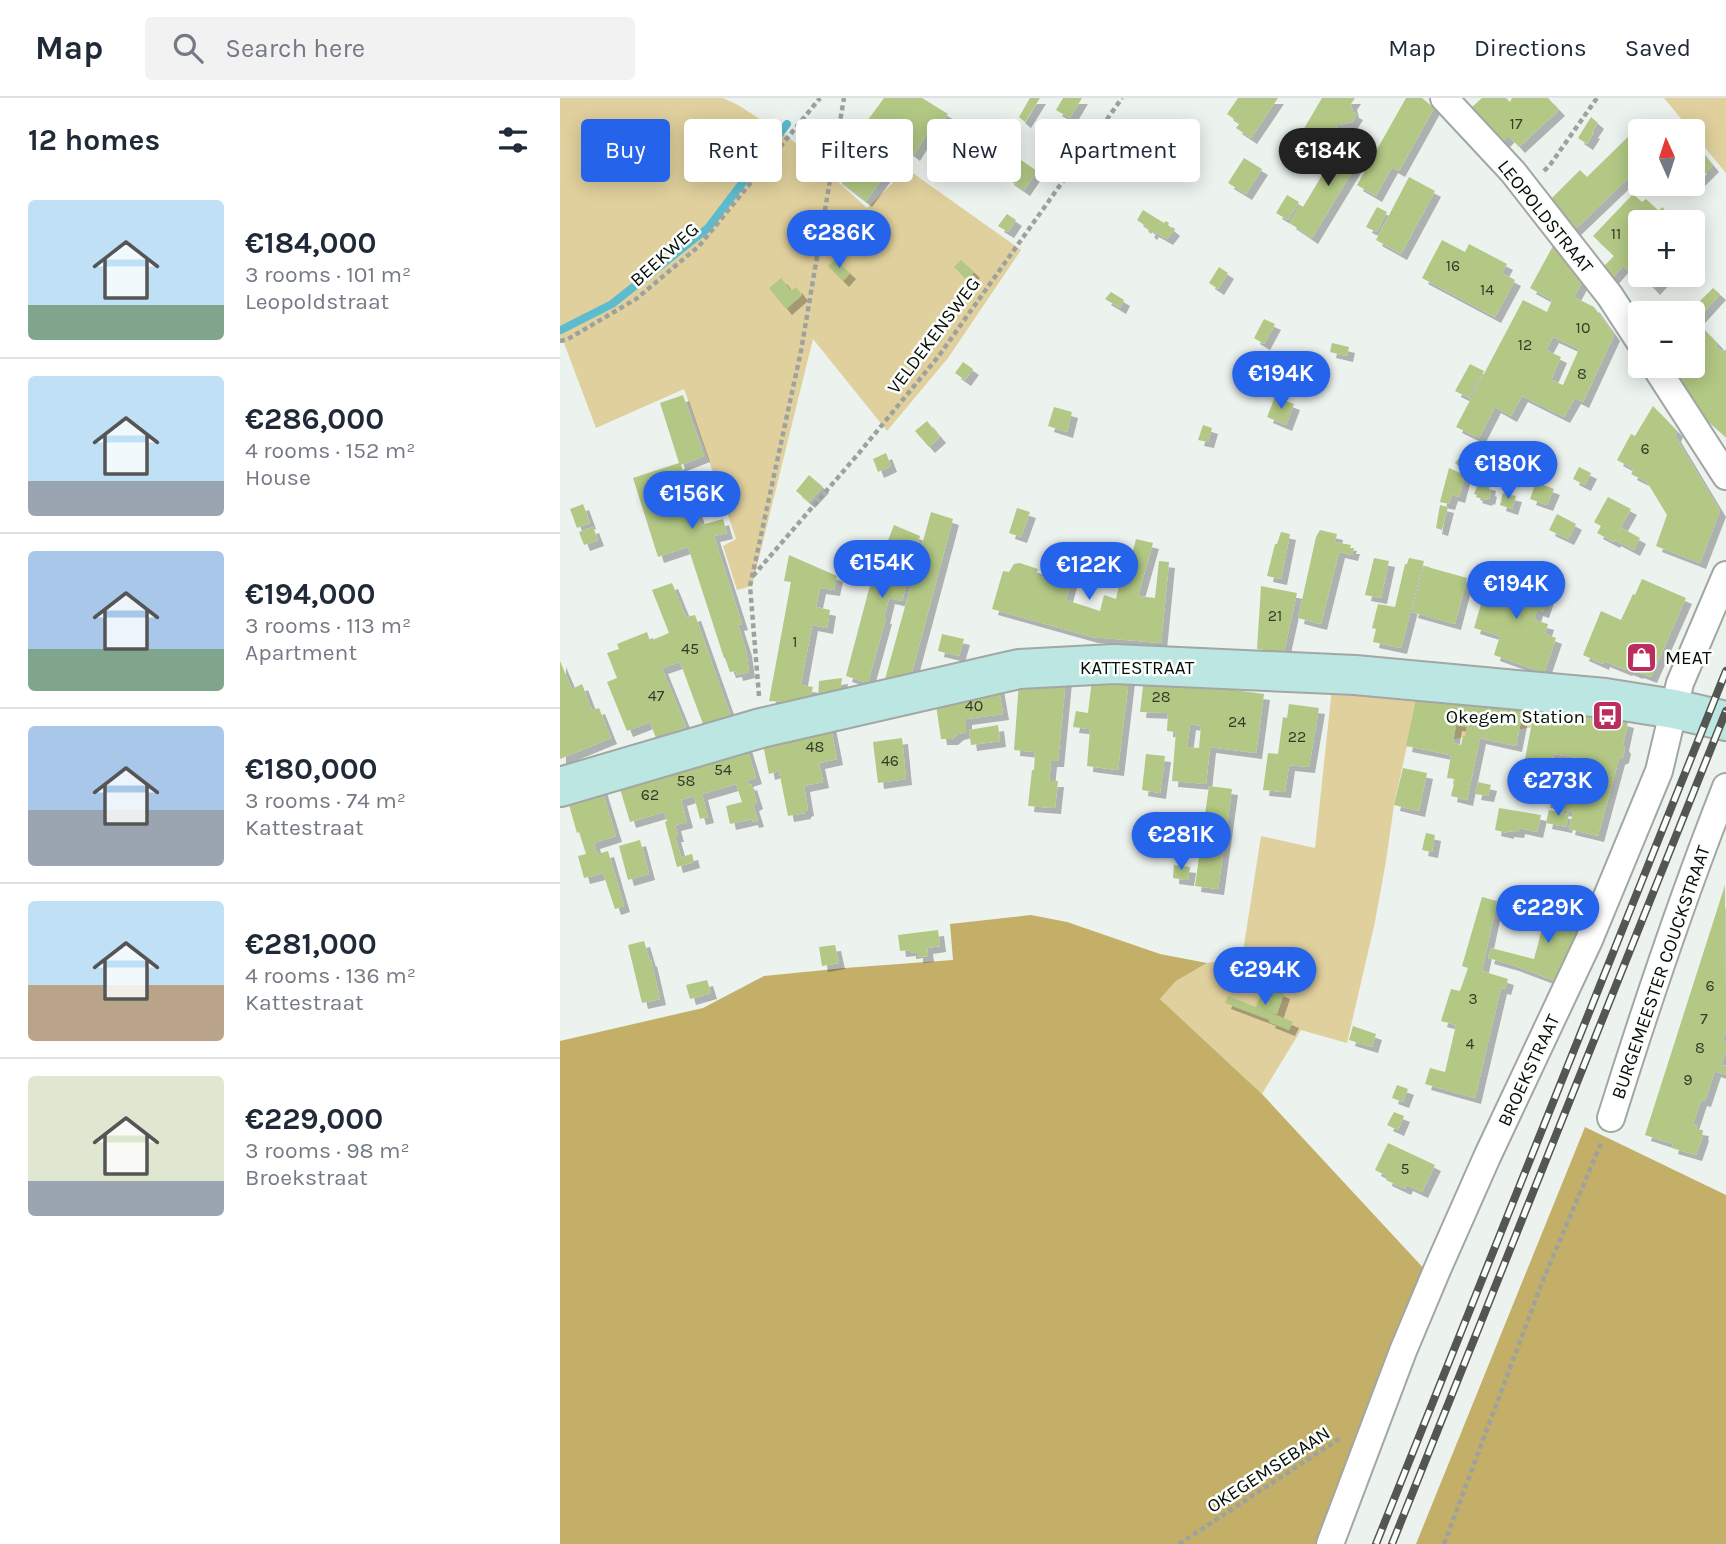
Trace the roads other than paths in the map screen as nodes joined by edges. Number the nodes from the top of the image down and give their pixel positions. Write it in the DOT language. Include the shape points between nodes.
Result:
graph roads {
  1 [pos="1444,98"];
  2 [pos="1628,324"];
  3 [pos="1663,378"];
  4 [pos="1726,476"];
  5 [pos="1726,575"];
  6 [pos="1674,709"];
  7 [pos="1726,721"];
  8 [pos="560,787"];
  9 [pos="1726,787"];
  10 [pos="1611,1118"];
  11 [pos="1330,1544"];
  1 -- 2 [label="street, LEOPOLDSTRAAT" via="1513,172"];
  3 -- 4 [label="street"];
  5 -- 6 [label="street" via="1680,683"];
  6 -- 7 [label="main road, KATTESTRAAT"];
  6 -- 8 [label="main road, KATTESTRAAT" via="1605,698 1355,675 1114,664 1019,669 761,728"];
  6 -- 11 [label="street, BROEKSTRAAT" via="1658,771 1599,916 1437,1270"];
  9 -- 10 [label="street, BURGEMEESTER COUCKSTRAAT" via="1646,1004"];
}
